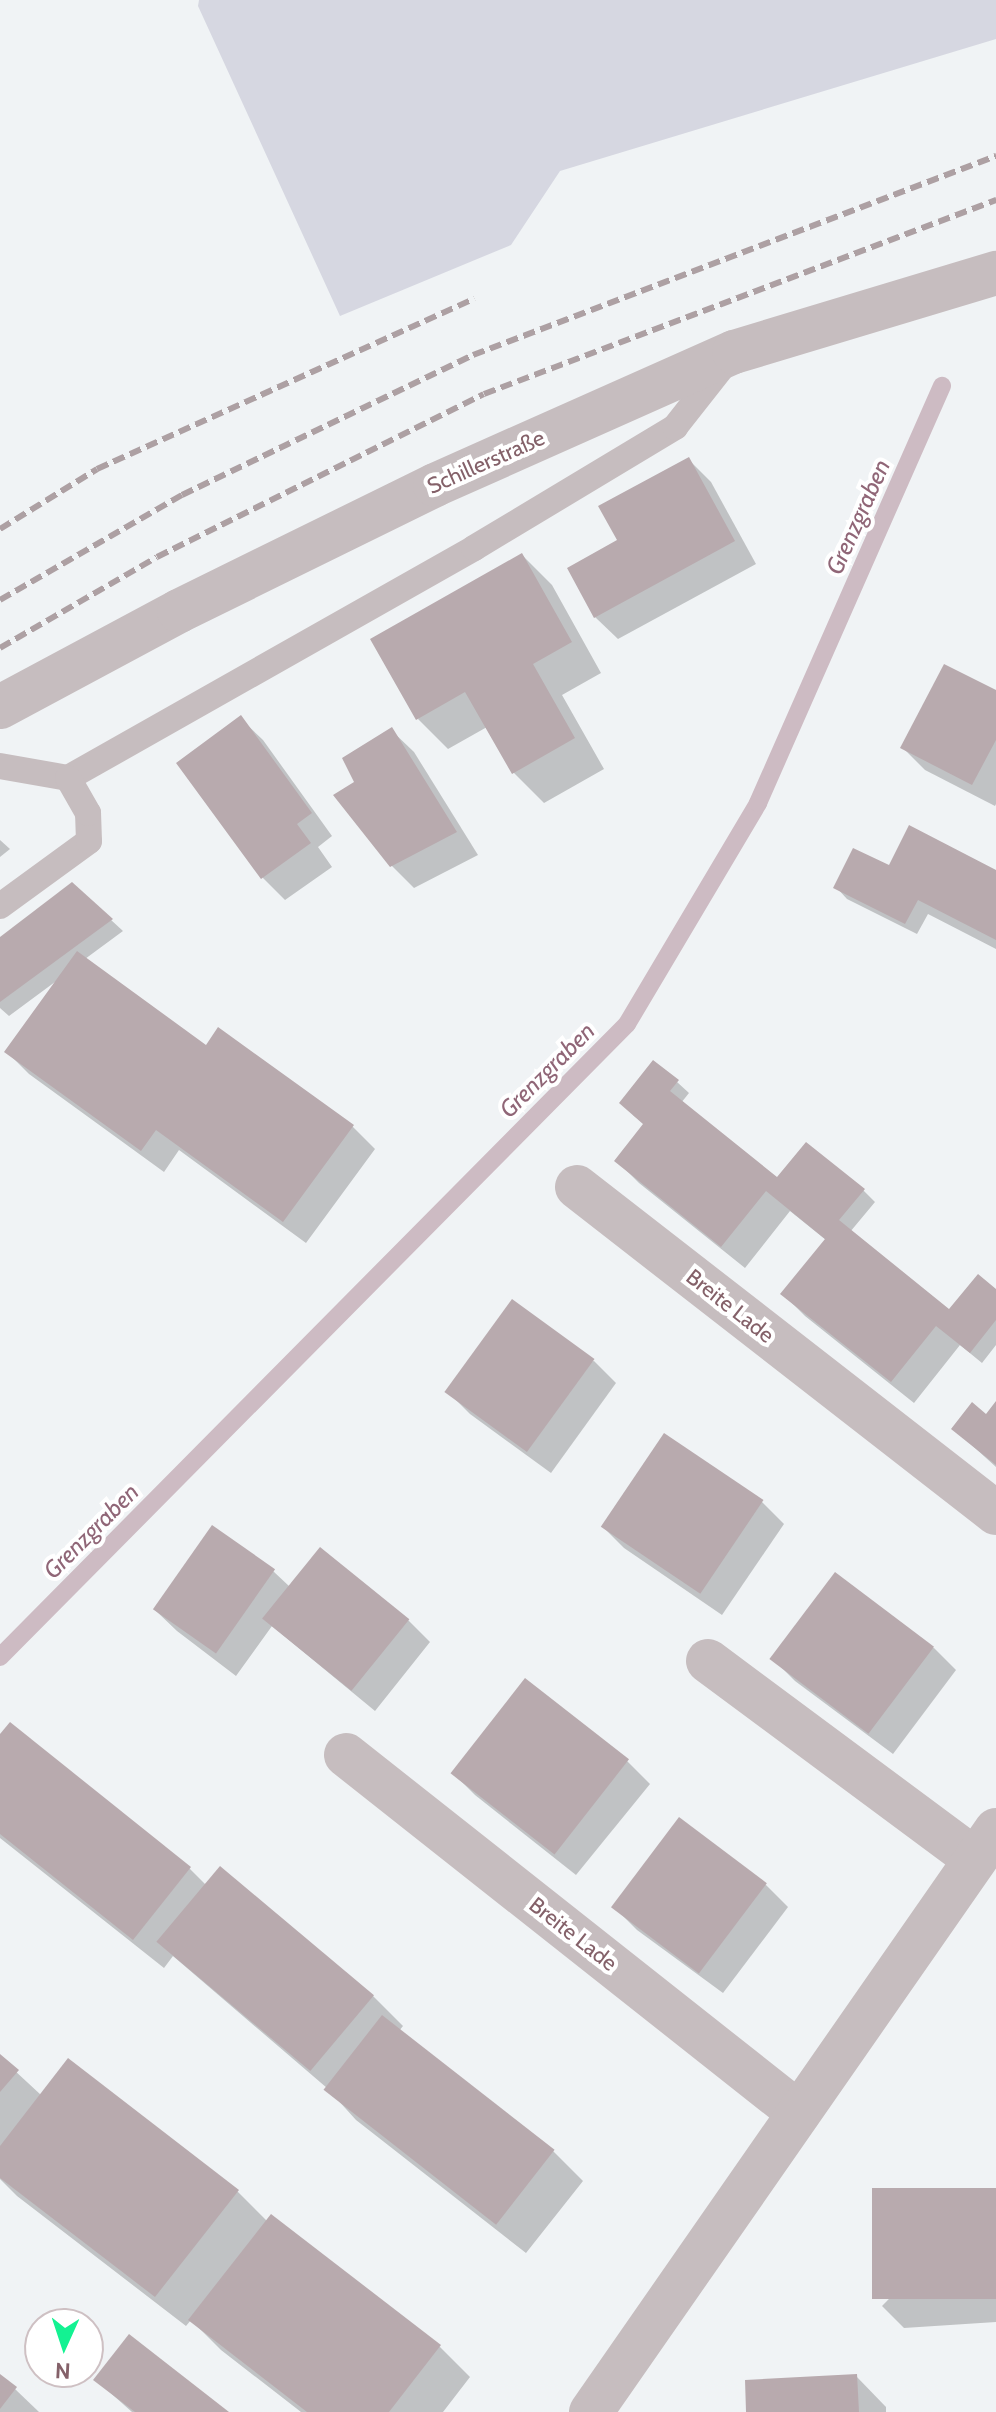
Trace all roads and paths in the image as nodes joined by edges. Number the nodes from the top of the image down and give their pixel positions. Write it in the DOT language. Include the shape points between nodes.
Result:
graph roads {
  1 [pos="996,273"];
  2 [pos="734,352"];
  3 [pos="0,707"];
  4 [pos="0,766"];
  5 [pos="68,778"];
  6 [pos="0,906"];
  7 [pos="577,1187"];
  8 [pos="996,1513"];
  9 [pos="708,1661"];
  10 [pos="346,1755"];
  11 [pos="986,1844"];
  12 [pos="799,2113"];
  13 [pos="591,2412"];
  1 -- 2 [label="street, Schillerstraße"];
  2 -- 3 [label="street, Schillerstraße" via="435,485 179,611"];
  2 -- 5 [label="lane" via="675,427 474,548"];
  4 -- 5 [label="lane"];
  5 -- 6 [label="lane" via="88,813 89,841"];
  7 -- 8 [label="street, Breite Lade"];
  9 -- 11 [label="street"];
  10 -- 12 [label="street, Breite Lade"];
  11 -- 12 [label="street"];
  12 -- 13 [label="street"];
}
